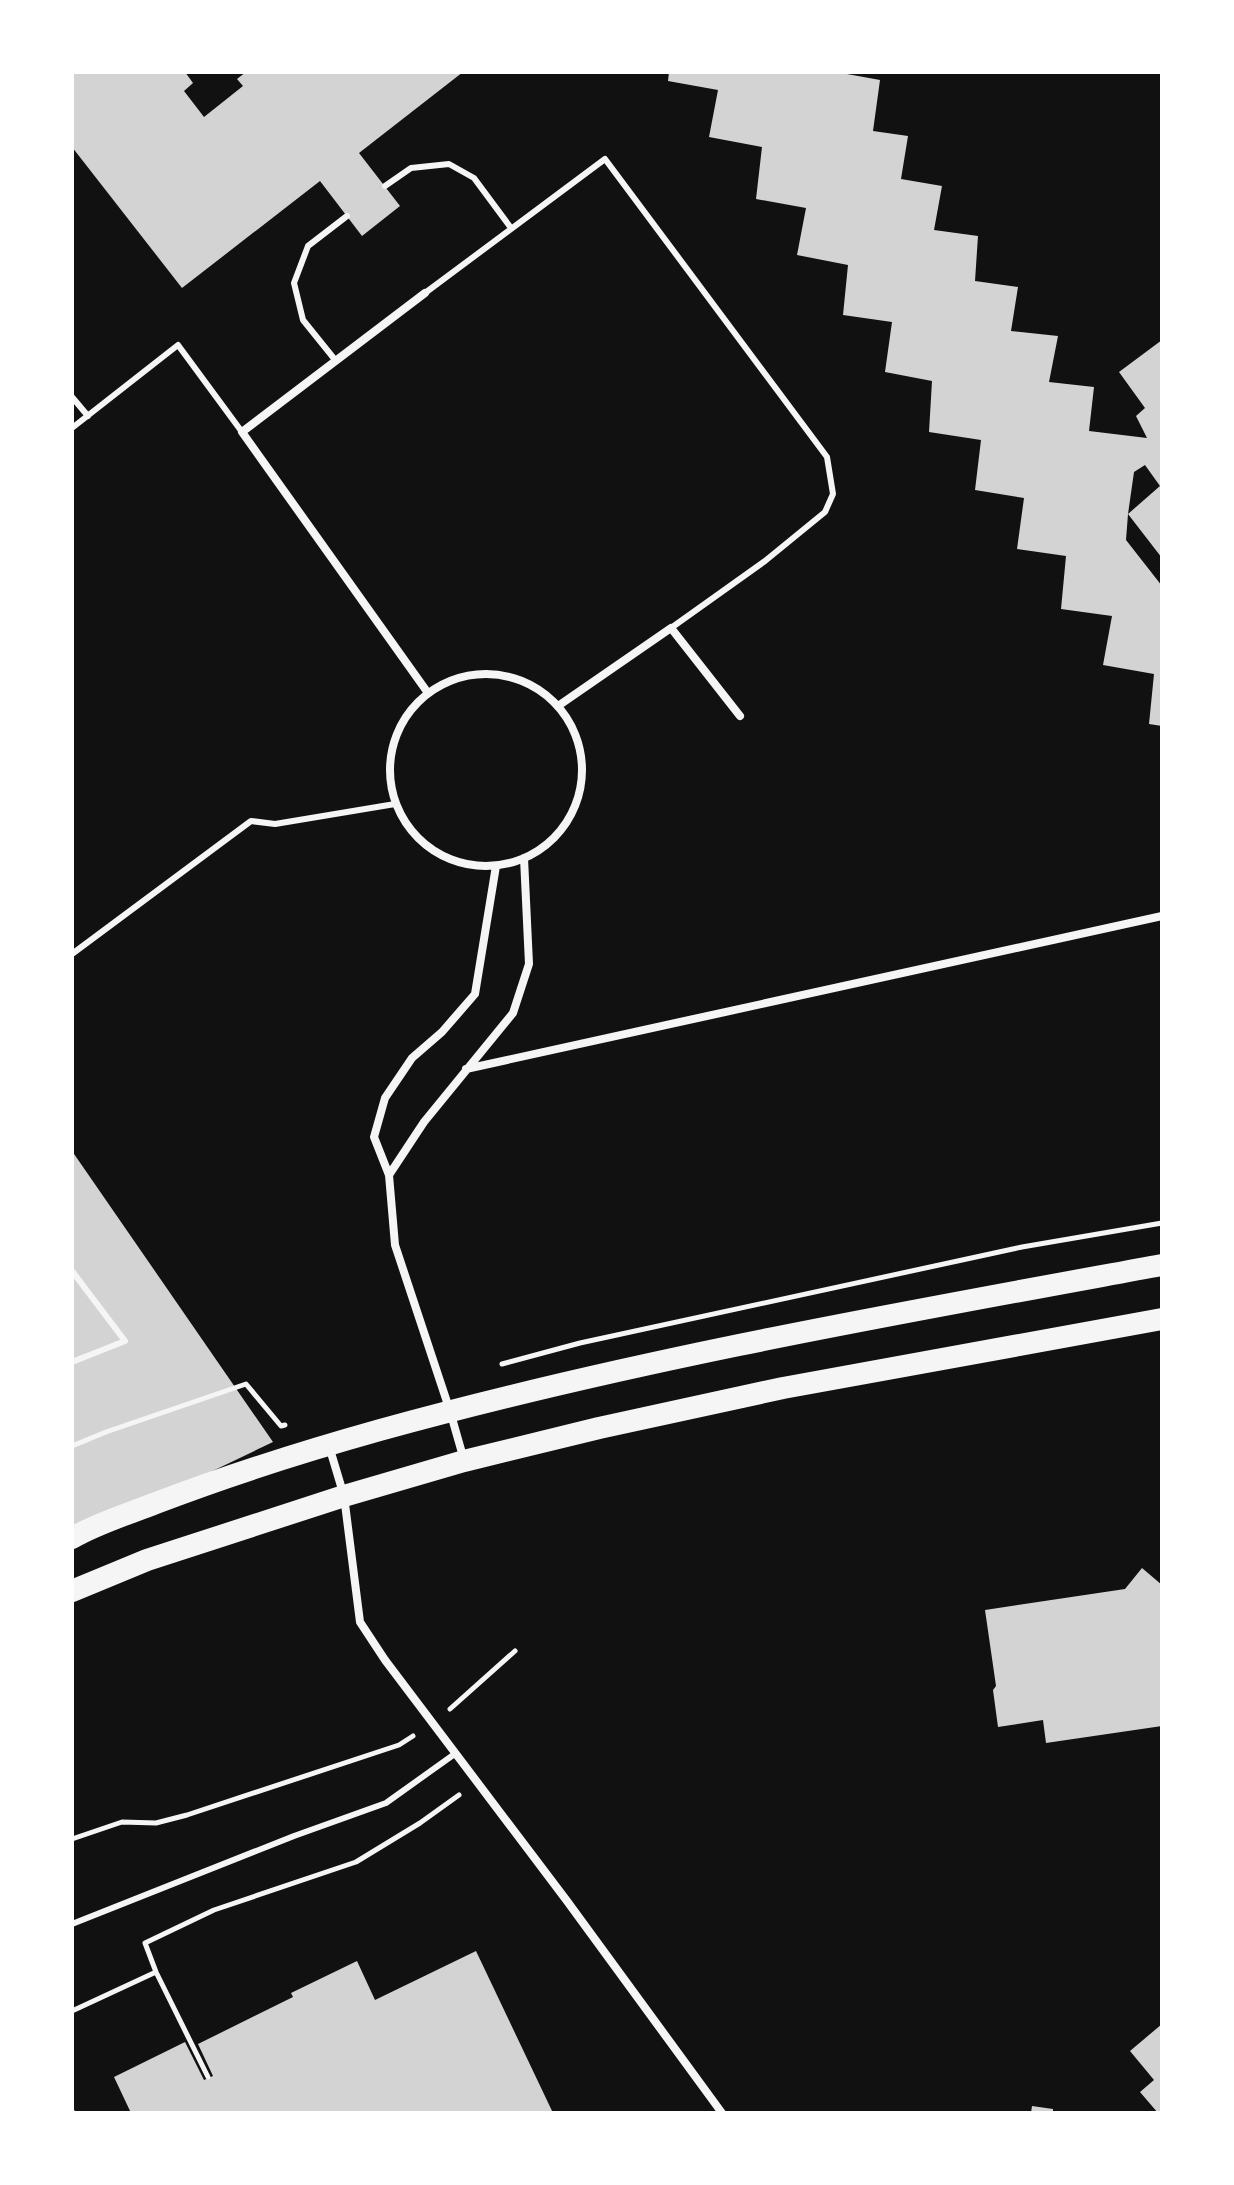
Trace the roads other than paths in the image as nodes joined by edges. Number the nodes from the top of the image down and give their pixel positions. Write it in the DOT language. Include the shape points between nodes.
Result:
graph roads {
  1 [pos="385,186"];
  2 [pos="347,216"];
  3 [pos="511,228"];
  4 [pos="425,293"];
  5 [pos="336,361"];
  6 [pos="72,397"];
  7 [pos="88,416"];
  8 [pos="72,428"];
  9 [pos="242,432"];
  10 [pos="671,628"];
  11 [pos="428,693"];
  12 [pos="558,706"];
  13 [pos="740,716"];
  14 [pos="395,804"];
  15 [pos="524,858"];
  16 [pos="496,866"];
  17 [pos="1162,916"];
  18 [pos="72,954"];
  19 [pos="466,1069"];
  20 [pos="389,1175"];
  21 [pos="1162,1265"];
  22 [pos="72,1271"];
  23 [pos="1162,1319"];
  24 [pos="72,1362"];
  25 [pos="450,1411"];
  26 [pos="329,1445"];
  27 [pos="464,1461"];
  28 [pos="344,1496"];
  29 [pos="72,1538"];
  30 [pos="72,1591"];
  31 [pos="456,1753"];
  32 [pos="72,1924"];
  33 [pos="722,2113"];
  1 -- 3 [label="lane" via="411,168 449,164 474,178"];
  2 -- 5 [label="lane" via="308,246 294,283 303,320"];
  3 -- 4 [label="lane"];
  3 -- 10 [label="lane" via="605,159 827,457 833,494 825,512"];
  4 -- 5 [label="street"];
  5 -- 9 [label="street"];
  6 -- 7 [label="lane"];
  7 -- 8 [label="lane"];
  7 -- 9 [label="lane" via="178,345"];
  9 -- 11 [label="street"];
  10 -- 12 [label="street"];
  10 -- 13 [label="street"];
  11 -- 12 [label="street" via="481,673 510,676 536,687"];
  11 -- 14 [label="street" via="406,717 392,747"];
  12 -- 15 [label="street" via="574,731 582,760 580,790 569,819 550,842"];
  14 -- 16 [label="street" via="415,835 438,854 466,865"];
  14 -- 18 [label="lane" via="275,824 251,821"];
  15 -- 16 [label="street"];
  15 -- 19 [label="street" via="529,964 513,1013"];
  16 -- 20 [label="street" via="475,994 412,1058 385,1098 374,1137"];
  17 -- 19 [label="street"];
  19 -- 20 [label="street"];
  20 -- 25 [label="street" via="395,1245"];
  21 -- 25 [label="highway" via="792,1333"];
  22 -- 24 [label="lane" via="125,1341"];
  23 -- 27 [label="highway" via="783,1388"];
  25 -- 26 [label="highway"];
  25 -- 27 [label="street"];
  26 -- 28 [label="street"];
  26 -- 29 [label="highway" via="186,1491"];
  27 -- 28 [label="highway"];
  28 -- 30 [label="highway" via="147,1560"];
  28 -- 31 [label="street" via="360,1622"];
  31 -- 32 [label="lane" via="386,1803"];
  31 -- 33 [label="street"];
}
